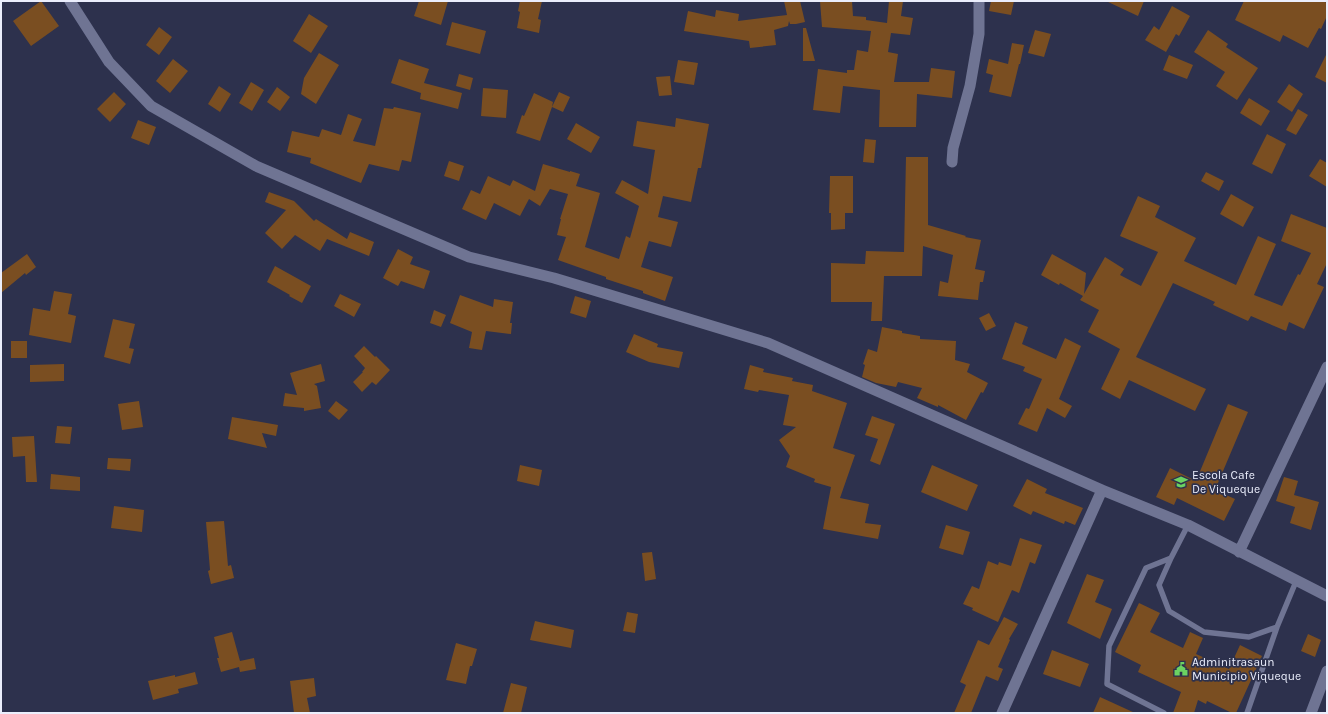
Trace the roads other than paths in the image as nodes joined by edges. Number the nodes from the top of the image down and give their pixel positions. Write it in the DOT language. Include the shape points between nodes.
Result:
graph roads {
  1 [pos="70,1"];
  2 [pos="979,1"];
  3 [pos="952,162"];
  4 [pos="1327,367"];
  5 [pos="1102,490"];
  6 [pos="1188,525"];
  7 [pos="1240,552"];
  8 [pos="1171,558"];
  9 [pos="1297,579"];
  10 [pos="1327,596"];
  11 [pos="1278,627"];
  12 [pos="1327,671"];
  13 [pos="1002,713"];
  14 [pos="1164,713"];
  15 [pos="1246,713"];
  16 [pos="1311,713"];
  1 -- 5 [label="street" via="110,62 151,106 256,166 469,257 554,278 768,343"];
  2 -- 3 [label="street" via="979,34"];
  4 -- 7 [label="street"];
  5 -- 6 [label="street"];
  5 -- 13 [label="street"];
  6 -- 7 [label="street"];
  6 -- 8 [label="lane"];
  7 -- 9 [label="street"];
  8 -- 11 [label="lane" via="1159,585 1169,611 1204,632 1249,637"];
  8 -- 14 [label="lane" via="1146,568 1109,646 1107,684"];
  9 -- 10 [label="street"];
  9 -- 11 [label="lane"];
  11 -- 15 [label="lane"];
  12 -- 16 [label="street"];
}
